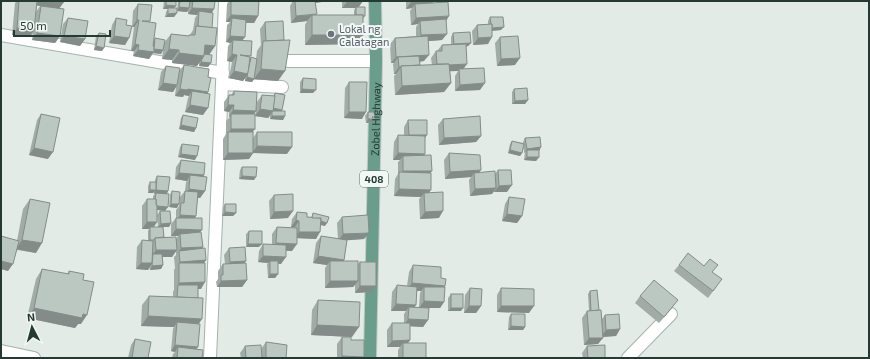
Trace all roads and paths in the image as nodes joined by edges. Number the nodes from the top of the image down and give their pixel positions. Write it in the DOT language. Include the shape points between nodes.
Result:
graph roads {
  1 [pos="225,1"];
  2 [pos="375,1"];
  3 [pos="1,35"];
  4 [pos="288,61"];
  5 [pos="376,61"];
  6 [pos="223,79"];
  7 [pos="282,87"];
  8 [pos="671,314"];
  9 [pos="1,350"];
  10 [pos="34,358"];
  11 [pos="210,358"];
  12 [pos="370,358"];
  13 [pos="628,358"];
  1 -- 6 [label="street"];
  2 -- 5 [label="main road, Zobel Highway / 408"];
  3 -- 6 [label="street"];
  4 -- 5 [label="street"];
  5 -- 12 [label="main road, Zobel Highway / 408"];
  6 -- 7 [label="street"];
  6 -- 11 [label="street"];
  8 -- 13 [label="street"];
  9 -- 10 [label="street"];
}
